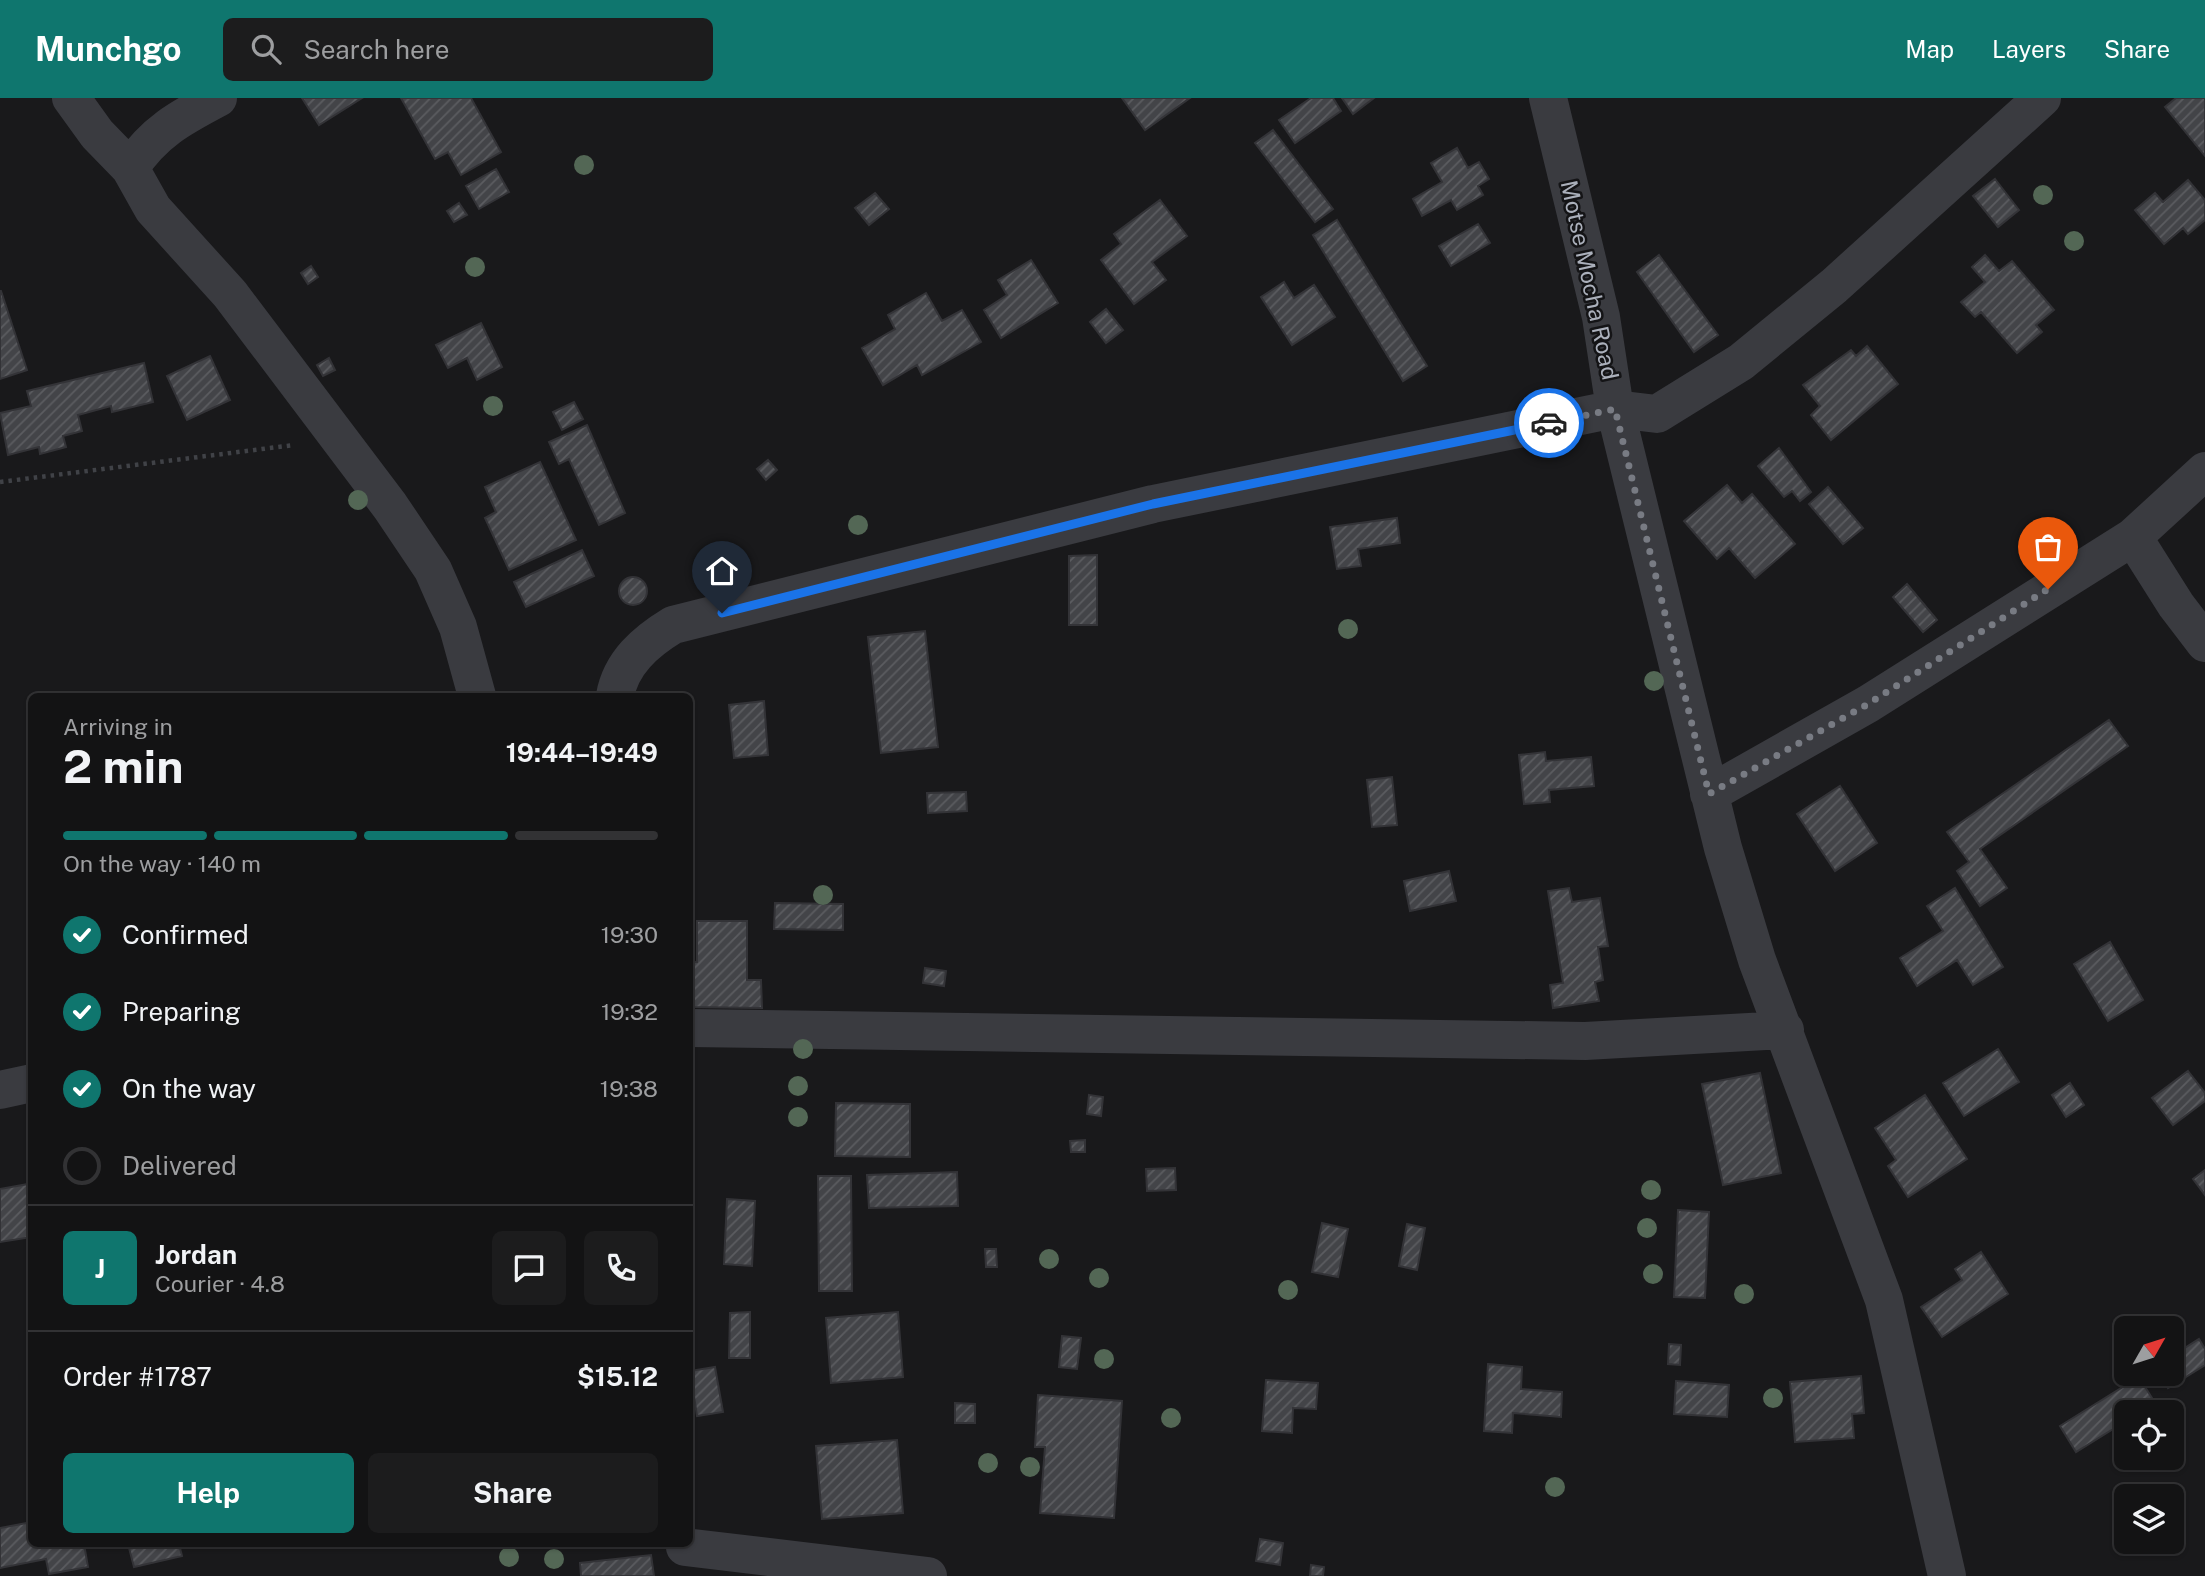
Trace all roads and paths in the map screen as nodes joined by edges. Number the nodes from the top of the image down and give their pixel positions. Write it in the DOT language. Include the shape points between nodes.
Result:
graph roads {
  1 [pos="71,98"];
  2 [pos="218,98"];
  3 [pos="1548,98"];
  4 [pos="2042,98"];
  5 [pos="130,168"];
  6 [pos="1615,409"];
  7 [pos="338,436"];
  8 [pos="2205,471"];
  9 [pos="0,482"];
  10 [pos="2133,537"];
  11 [pos="2205,643"];
  12 [pos="476,693"];
  13 [pos="616,693"];
  14 [pos="1709,794"];
  15 [pos="693,1028"];
  16 [pos="1785,1030"];
  17 [pos="28,1084"];
  18 [pos="0,1090"];
  19 [pos="686,1556"];
  20 [pos="928,1576"];
  21 [pos="1947,1576"];
  1 -- 5 [label="street"];
  2 -- 5 [label="street" via="147,143"];
  3 -- 6 [label="street, Motse Mocha Road" via="1601,317"];
  4 -- 6 [label="street" via="1835,286 1741,362 1657,414"];
  5 -- 7 [label="street" via="153,209 230,294"];
  6 -- 13 [label="street, Motse Mocha Road" via="1153,504 673,625 646,642 618,678"];
  6 -- 14 [label="street"];
  7 -- 9 [label="path" via="318,443"];
  7 -- 12 [label="street" via="433,570 458,628"];
  8 -- 10 [label="street"];
  10 -- 11 [label="street"];
  10 -- 14 [label="street" via="1868,704"];
  14 -- 16 [label="street" via="1757,960"];
  15 -- 16 [label="street" via="1585,1041"];
  16 -- 21 [label="street" via="1884,1300"];
  17 -- 18 [label="street"];
  19 -- 20 [label="street"];
}
